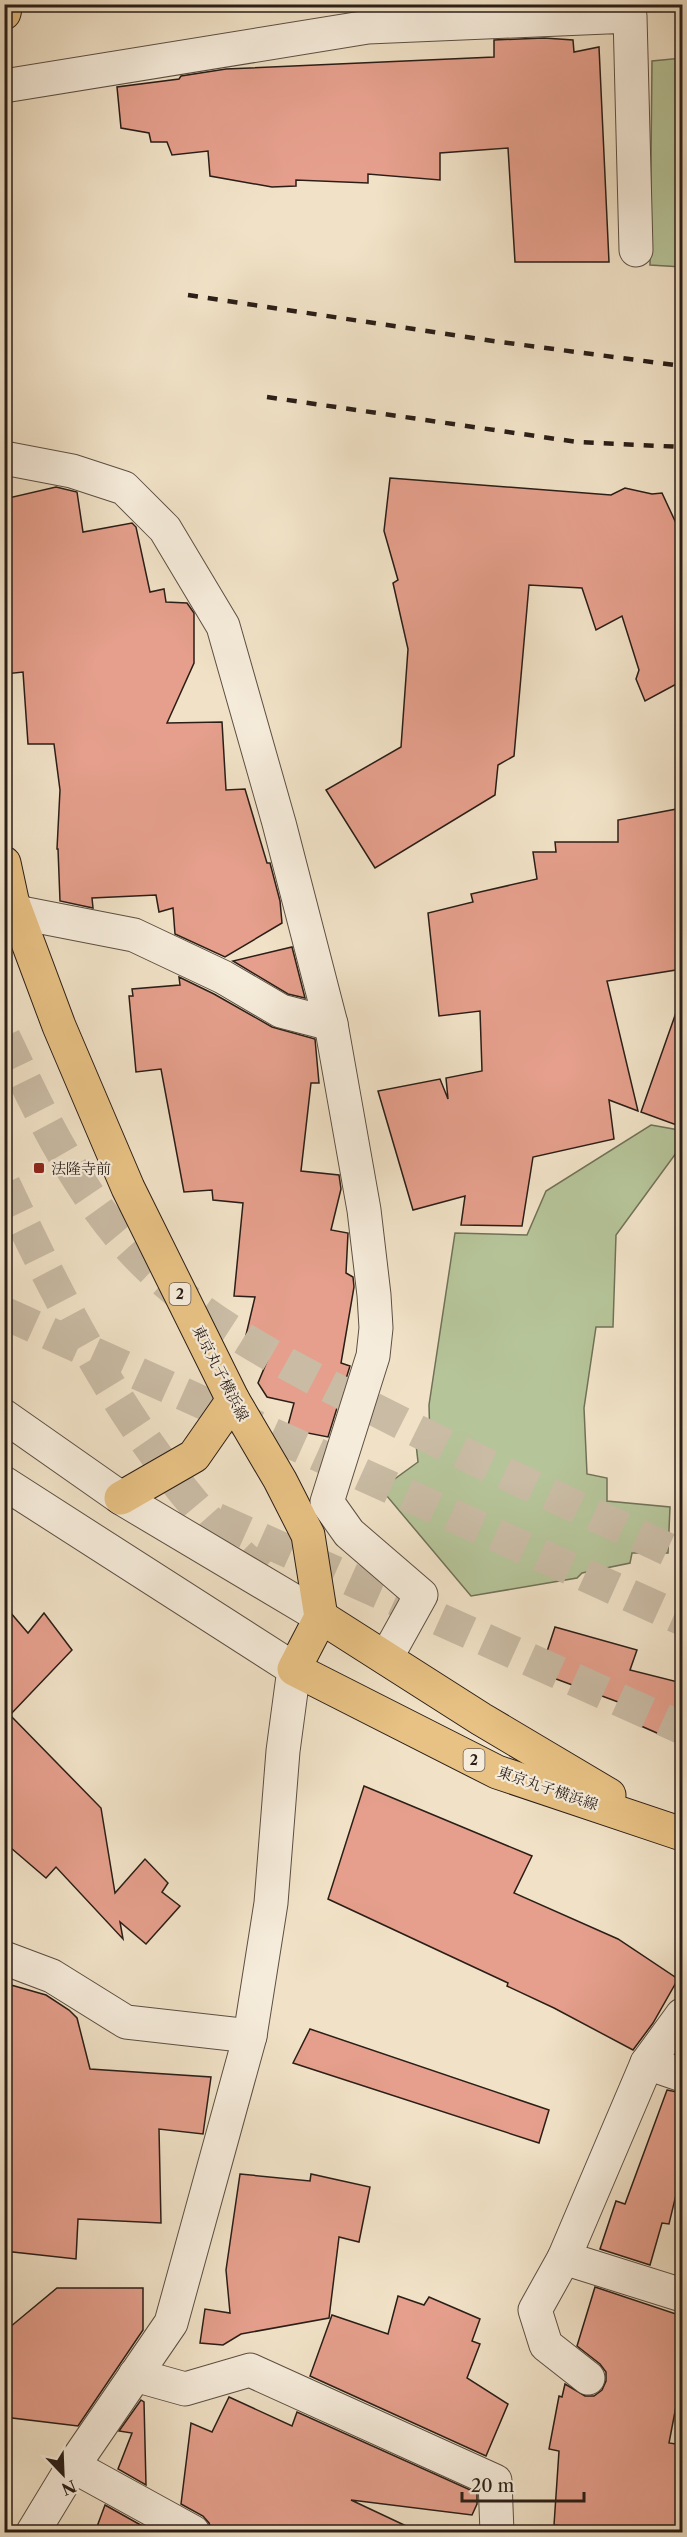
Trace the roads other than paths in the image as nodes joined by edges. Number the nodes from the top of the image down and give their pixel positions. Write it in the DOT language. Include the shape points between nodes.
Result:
graph roads {
  1 [pos="6,4"];
  2 [pos="4,13"];
  3 [pos="4,86"];
  4 [pos="636,250"];
  5 [pos="4,458"];
  6 [pos="4,863"];
  7 [pos="16,912"];
  8 [pos="331,1024"];
  9 [pos="233,1400"];
  10 [pos="4,1416"];
  11 [pos="4,1483"];
  12 [pos="121,1498"];
  13 [pos="321,1617"];
  14 [pos="386,1658"];
  15 [pos="294,1669"];
  16 [pos="674,1831"];
  17 [pos="4,1958"];
  18 [pos="682,2015"];
  19 [pos="250,2036"];
  20 [pos="647,2063"];
  21 [pos="682,2075"];
  22 [pos="564,2258"];
  23 [pos="682,2295"];
  24 [pos="135,2375"];
  25 [pos="588,2378"];
  26 [pos="73,2466"];
  27 [pos="33,2532"];
  28 [pos="193,2532"];
  29 [pos="497,2532"];
  1 -- 2 [label="main road"];
  3 -- 4 [label="street" via="368,27 630,16"];
  5 -- 8 [label="street" via="72,471 124,488 165,529 223,626"];
  6 -- 7 [label="main road, 東京丸子横浜線 / 2"];
  7 -- 8 [label="street" via="134,935 223,976 281,1011"];
  7 -- 9 [label="main road, 東京丸子横浜線 / 2" via="59,1026 128,1188"];
  8 -- 14 [label="street" via="364,1210 376,1328 373,1356 327,1502 349,1533 422,1595"];
  9 -- 12 [label="main road" via="194,1456"];
  9 -- 13 [label="main road, 東京丸子横浜線 / 2" via="308,1535"];
  10 -- 12 [label="street"];
  11 -- 15 [label="street"];
  12 -- 13 [label="street"];
  13 -- 14 [label="main road, 東京丸子横浜線 / 2"];
  13 -- 15 [label="main road"];
  14 -- 16 [label="main road, 東京丸子横浜線 / 2" via="481,1719"];
  15 -- 16 [label="main road, 東京丸子横浜線 / 2" via="497,1772"];
  15 -- 19 [label="street" via="271,1903"];
  17 -- 19 [label="street" via="52,1976 126,2022"];
  18 -- 20 [label="street"];
  19 -- 24 [label="street" via="171,2323"];
  20 -- 21 [label="street"];
  20 -- 22 [label="street"];
  22 -- 23 [label="street"];
  22 -- 25 [label="street" via="535,2310 546,2345"];
  24 -- 26 [label="street"];
  24 -- 29 [label="street" via="185,2389 250,2370 495,2481"];
  26 -- 27 [label="street"];
  26 -- 28 [label="street"];
}
